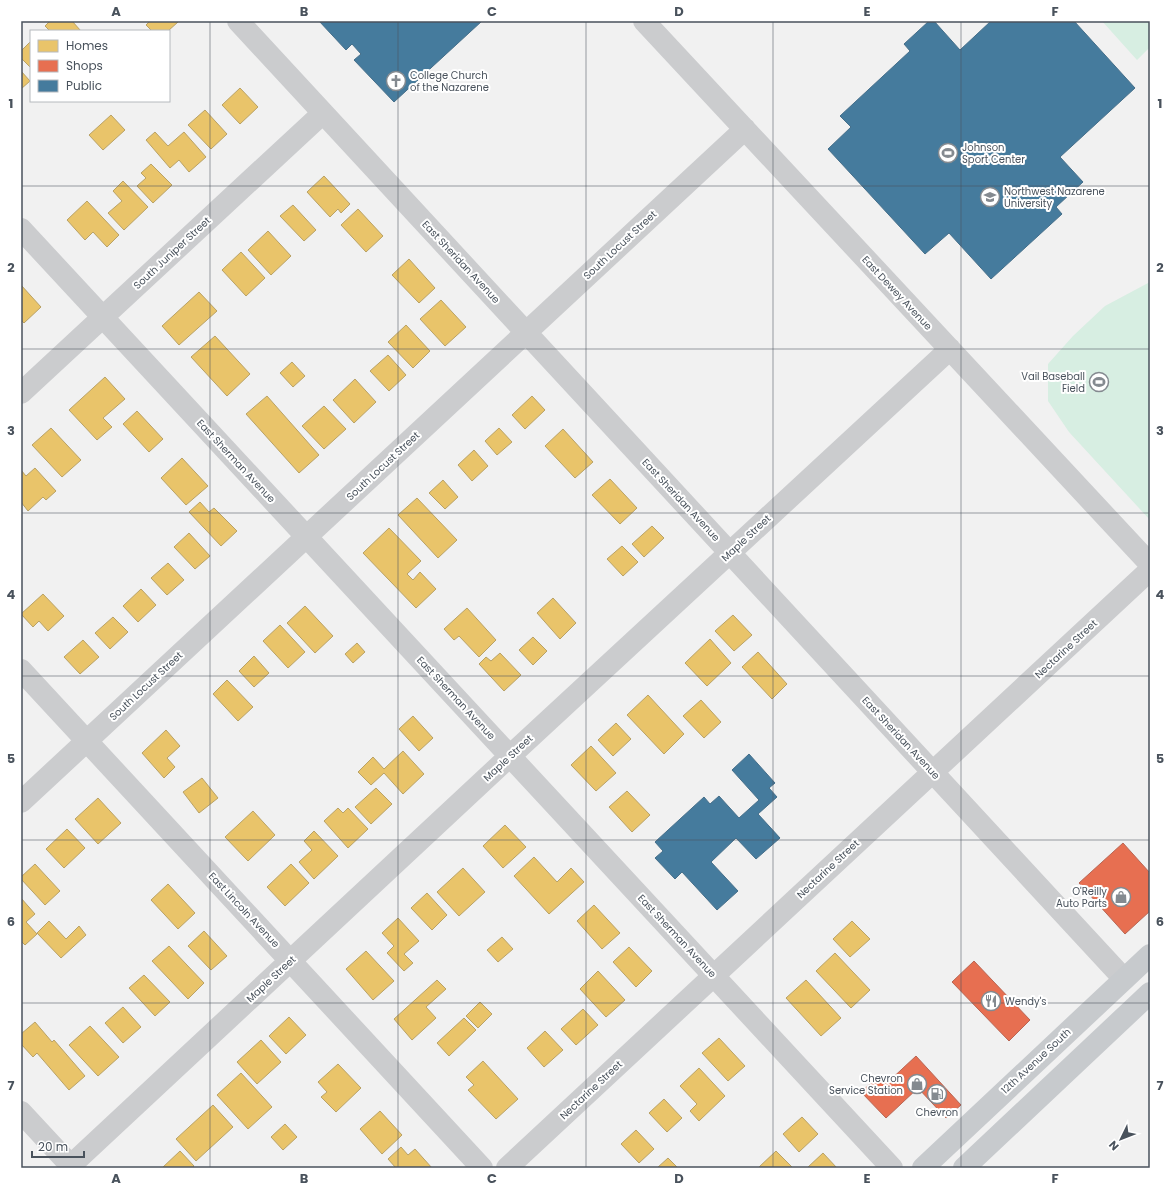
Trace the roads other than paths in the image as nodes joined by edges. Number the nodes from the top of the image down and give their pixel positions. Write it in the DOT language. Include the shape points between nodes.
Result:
graph roads {
  1 [pos="238,21"];
  2 [pos="644,21"];
  3 [pos="323,113"];
  4 [pos="745,129"];
  5 [pos="21,228"];
  6 [pos="103,317"];
  7 [pos="526,332"];
  8 [pos="950,349"];
  9 [pos="21,393"];
  10 [pos="307,537"];
  11 [pos="730,553"];
  12 [pos="1150,564"];
  13 [pos="1150,570"];
  14 [pos="21,670"];
  15 [pos="87,741"];
  16 [pos="510,756"];
  17 [pos="932,772"];
  18 [pos="21,802"];
  19 [pos="1150,955"];
  20 [pos="290,960"];
  21 [pos="714,976"];
  22 [pos="1120,984"];
  23 [pos="1149,989"];
  24 [pos="21,1112"];
  25 [pos="997,1137"];
  26 [pos="70,1167"];
  27 [pos="482,1168"];
  28 [pos="507,1168"];
  29 [pos="892,1168"];
  30 [pos="923,1168"];
  31 [pos="964,1168"];
  1 -- 3 [label="street, East Sheridan Avenue"];
  2 -- 4 [label="street, East Dewey Avenue"];
  3 -- 6 [label="street, South Juniper Street"];
  3 -- 7 [label="street, East Sheridan Avenue"];
  4 -- 7 [label="street, South Locust Street"];
  4 -- 8 [label="street, East Dewey Avenue"];
  5 -- 6 [label="street, East Sherman Avenue"];
  6 -- 9 [label="street, South Juniper Street"];
  6 -- 10 [label="street, East Sherman Avenue"];
  7 -- 10 [label="street, South Locust Street"];
  7 -- 11 [label="street, East Sheridan Avenue"];
  8 -- 11 [label="street, Maple Street"];
  8 -- 12 [label="street, East Dewey Avenue"];
  10 -- 15 [label="street, South Locust Street"];
  10 -- 16 [label="street, East Sherman Avenue"];
  11 -- 16 [label="street, Maple Street"];
  11 -- 17 [label="street, East Sheridan Avenue"];
  13 -- 17 [label="street, Nectarine Street"];
  14 -- 15 [label="street, East Lincoln Avenue"];
  15 -- 18 [label="street, South Locust Street"];
  15 -- 20 [label="street, East Lincoln Avenue"];
  16 -- 20 [label="street, Maple Street"];
  16 -- 21 [label="street, East Sherman Avenue"];
  17 -- 21 [label="street, Nectarine Street"];
  17 -- 22 [label="street, East Sheridan Avenue"];
  19 -- 22 [label="main road, 12th Avenue South"];
  20 -- 26 [label="street, Maple Street"];
  20 -- 27 [label="street, East Lincoln Avenue"];
  21 -- 28 [label="street, Nectarine Street"];
  21 -- 29 [label="street, East Sherman Avenue"];
  22 -- 25 [label="main road" via="1114,1010 1017,1100"];
  22 -- 30 [label="main road, 12th Avenue South"];
  23 -- 25 [label="main road"];
  24 -- 26 [label="street"];
  25 -- 31 [label="main road"];
}
